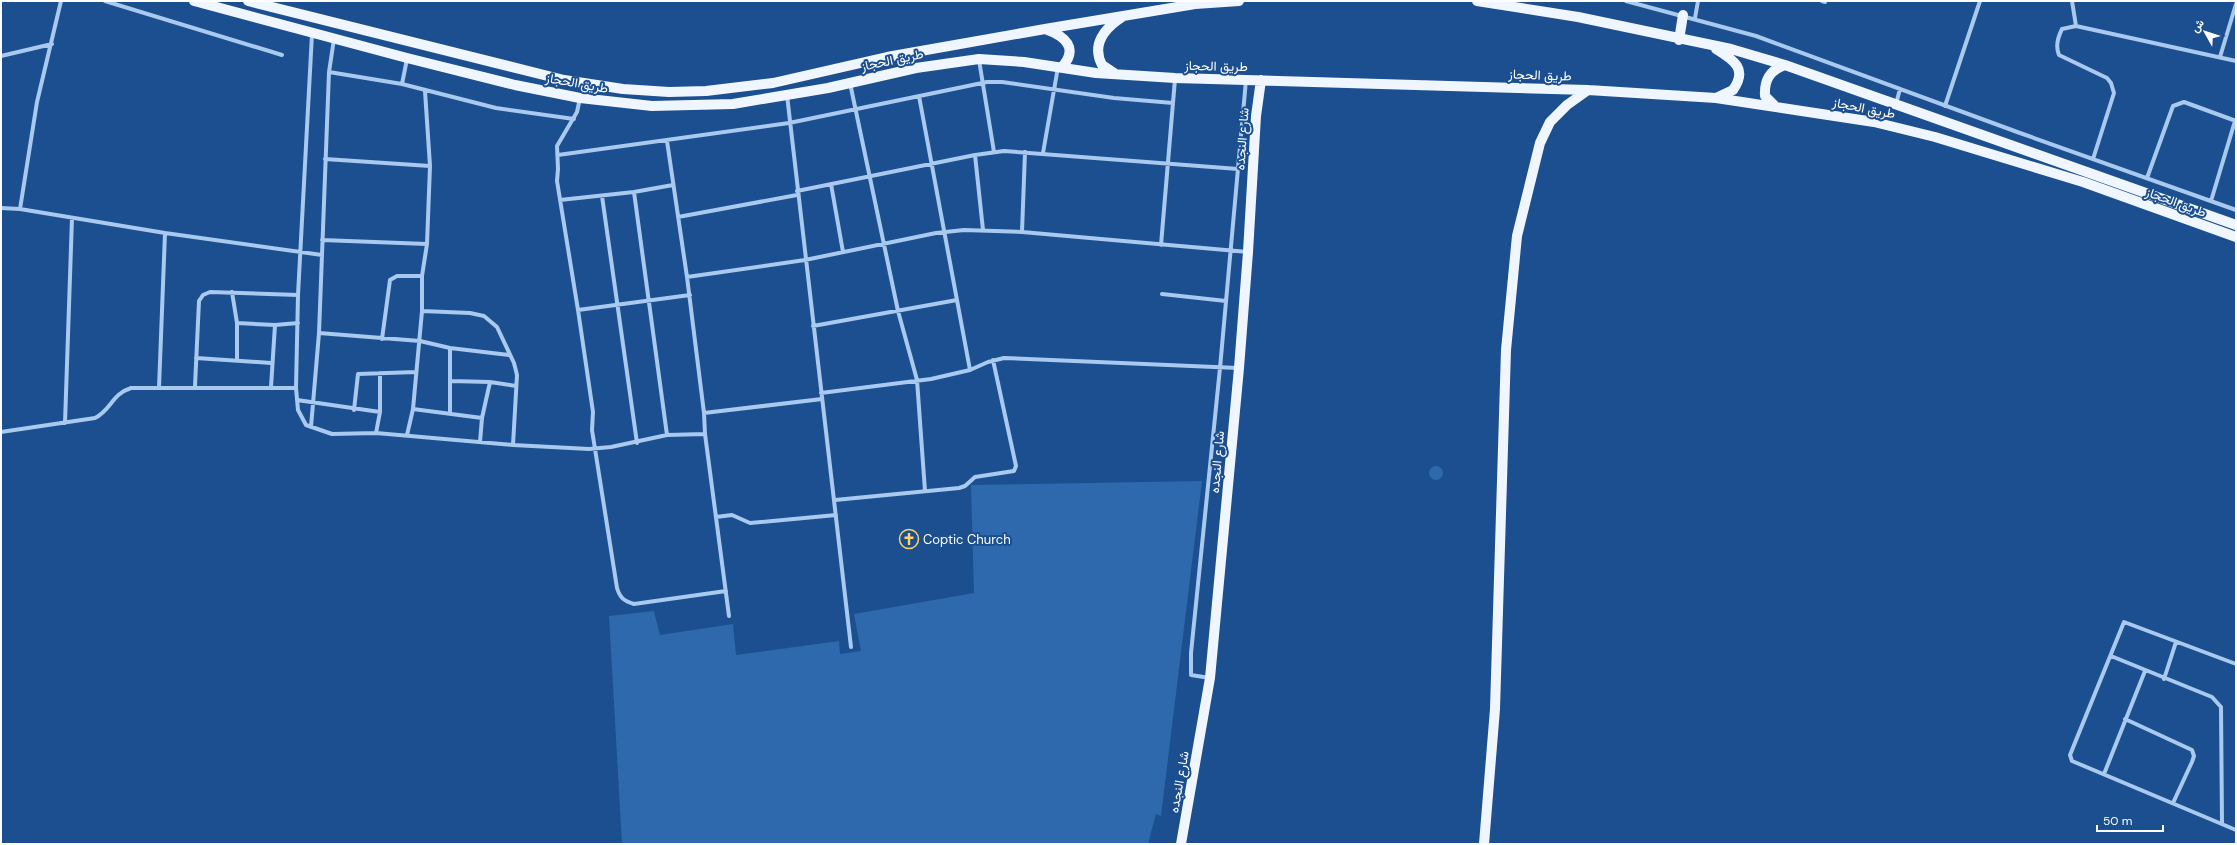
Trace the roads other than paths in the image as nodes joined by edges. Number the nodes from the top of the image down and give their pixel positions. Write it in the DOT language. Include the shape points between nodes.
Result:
graph roads {
  1 [pos="62,1"];
  2 [pos="105,1"];
  3 [pos="194,1"];
  4 [pos="248,1"];
  5 [pos="1239,1"];
  6 [pos="1477,1"];
  7 [pos="1626,1"];
  8 [pos="1698,1"];
  9 [pos="1980,1"];
  10 [pos="2072,1"];
  11 [pos="1194,2"];
  12 [pos="118,3"];
  13 [pos="2236,4"];
  14 [pos="1127,14"];
  15 [pos="1683,15"];
  16 [pos="1695,18"];
  17 [pos="2076,26"];
  18 [pos="1045,29"];
  19 [pos="312,32"];
  20 [pos="334,39"];
  21 [pos="1679,40"];
  22 [pos="52,44"];
  23 [pos="1710,45"];
  24 [pos="282,54"];
  25 [pos="1,56"];
  26 [pos="2220,57"];
  27 [pos="407,58"];
  28 [pos="979,59"];
  29 [pos="2236,61"];
  30 [pos="1785,65"];
  31 [pos="1060,67"];
  32 [pos="329,72"];
  33 [pos="1117,75"];
  34 [pos="1175,78"];
  35 [pos="1246,79"];
  36 [pos="1261,80"];
  37 [pos="850,83"];
  38 [pos="982,83"];
  39 [pos="402,84"];
  40 [pos="1055,89"];
  41 [pos="1900,89"];
  42 [pos="1588,90"];
  43 [pos="425,91"];
  44 [pos="787,94"];
  45 [pos="919,96"];
  46 [pos="580,98"];
  47 [pos="1716,98"];
  48 [pos="1173,103"];
  49 [pos="1896,104"];
  50 [pos="1775,106"];
  51 [pos="1946,106"];
  52 [pos="854,109"];
  53 [pos="574,119"];
  54 [pos="2236,121"];
  55 [pos="789,123"];
  56 [pos="667,141"];
  57 [pos="994,152"];
  58 [pos="1025,152"];
  59 [pos="1044,153"];
  60 [pos="558,155"];
  61 [pos="975,155"];
  62 [pos="325,159"];
  63 [pos="2093,159"];
  64 [pos="1168,163"];
  65 [pos="932,164"];
  66 [pos="430,166"];
  67 [pos="1238,169"];
  68 [pos="869,176"];
  69 [pos="2147,178"];
  70 [pos="673,184"];
  71 [pos="831,184"];
  72 [pos="634,192"];
  73 [pos="797,193"];
  74 [pos="602,196"];
  75 [pos="560,200"];
  76 [pos="2211,201"];
  77 [pos="1,208"];
  78 [pos="20,209"];
  79 [pos="2236,210"];
  80 [pos="678,217"];
  81 [pos="72,218"];
  82 [pos="2236,225"];
  83 [pos="983,230"];
  84 [pos="944,232"];
  85 [pos="1022,232"];
  86 [pos="165,233"];
  87 [pos="2236,237"];
  88 [pos="322,240"];
  89 [pos="427,244"];
  90 [pos="884,244"];
  91 [pos="1161,245"];
  92 [pos="1231,250"];
  93 [pos="300,252"];
  94 [pos="843,252"];
  95 [pos="1248,252"];
  96 [pos="322,255"];
  97 [pos="805,260"];
  98 [pos="422,276"];
  99 [pos="687,277"];
  100 [pos="232,292"];
  101 [pos="1162,294"];
  102 [pos="298,295"];
  103 [pos="690,295"];
  104 [pos="649,300"];
  105 [pos="957,300"];
  106 [pos="1226,301"];
  107 [pos="618,305"];
  108 [pos="578,310"];
  109 [pos="422,311"];
  110 [pos="898,311"];
  111 [pos="237,323"];
  112 [pos="298,323"];
  113 [pos="275,325"];
  114 [pos="813,326"];
  115 [pos="319,333"];
  116 [pos="382,339"];
  117 [pos="420,341"];
  118 [pos="450,348"];
  119 [pos="509,355"];
  120 [pos="196,358"];
  121 [pos="993,360"];
  122 [pos="237,361"];
  123 [pos="271,363"];
  124 [pos="1220,368"];
  125 [pos="1239,368"];
  126 [pos="970,370"];
  127 [pos="416,372"];
  128 [pos="380,373"];
  129 [pos="917,380"];
  130 [pos="450,381"];
  131 [pos="490,382"];
  132 [pos="195,386"];
  133 [pos="516,386"];
  134 [pos="271,387"];
  135 [pos="159,388"];
  136 [pos="296,388"];
  137 [pos="821,393"];
  138 [pos="822,399"];
  139 [pos="297,400"];
  140 [pos="312,402"];
  141 [pos="413,409"];
  142 [pos="354,410"];
  143 [pos="380,412"];
  144 [pos="704,413"];
  145 [pos="450,414"];
  146 [pos="482,418"];
  147 [pos="65,423"];
  148 [pos="311,427"];
  149 [pos="1,432"];
  150 [pos="376,433"];
  151 [pos="705,434"];
  152 [pos="667,435"];
  153 [pos="407,436"];
  154 [pos="480,442"];
  155 [pos="637,443"];
  156 [pos="513,445"];
  157 [pos="595,449"];
  158 [pos="925,491"];
  159 [pos="835,500"];
  160 [pos="836,515"];
  161 [pos="716,517"];
  162 [pos="726,591"];
  163 [pos="729,616"];
  164 [pos="2176,642"];
  165 [pos="851,647"];
  166 [pos="2110,656"];
  167 [pos="2236,664"];
  168 [pos="2145,671"];
  169 [pos="1210,678"];
  170 [pos="2164,679"];
  171 [pos="2125,719"];
  172 [pos="2104,774"];
  173 [pos="2173,803"];
  174 [pos="2222,824"];
  175 [pos="2236,830"];
  176 [pos="1181,844"];
  177 [pos="1484,844"];
  1 -- 22 [label="street"];
  2 -- 12 [label="street"];
  3 -- 19 [label="main road, طريق الحجاز"];
  4 -- 18 [label="main road, طريق الحجاز" via="564,80 616,88 669,92 773,84 887,57"];
  5 -- 11 [label="main road, طريق الحجاز"];
  6 -- 21 [label="main road, طريق الحجاز" via="1578,18"];
  7 -- 15 [label="street"];
  8 -- 16 [label="street"];
  9 -- 51 [label="street"];
  10 -- 17 [label="street"];
  11 -- 14 [label="main road, طريق الحجاز"];
  12 -- 24 [label="street"];
  13 -- 26 [label="street"];
  14 -- 18 [label="main road, طريق الحجاز"];
  14 -- 33 [label="main road" via="1107,28 1098,46 1102,65"];
  15 -- 16 [label="street"];
  15 -- 21 [label="main road"];
  16 -- 41 [label="street" via="1756,36"];
  17 -- 26 [label="street"];
  17 -- 63 [label="street" via="2062,29 2058,36 2059,55 2107,78 2114,93"];
  18 -- 31 [label="main road" via="1059,34 1066,41 1069,59"];
  19 -- 20 [label="main road, طريق الحجاز"];
  19 -- 93 [label="street"];
  20 -- 27 [label="main road, طريق الحجاز"];
  20 -- 32 [label="street"];
  21 -- 23 [label="main road, طريق الحجاز"];
  22 -- 25 [label="street"];
  22 -- 78 [label="street" via="37,102"];
  23 -- 30 [label="main road, طريق الحجاز"];
  23 -- 47 [label="main road" via="1734,61 1740,75 1733,90"];
  26 -- 29 [label="street"];
  27 -- 39 [label="street"];
  27 -- 46 [label="main road, طريق الحجاز"];
  28 -- 31 [label="main road, طريق الحجاز" via="1011,60"];
  28 -- 37 [label="main road, طريق الحجاز" via="916,68"];
  28 -- 38 [label="street"];
  30 -- 49 [label="main road, طريق الحجاز"];
  30 -- 50 [label="main road" via="1771,73 1766,80 1765,96"];
  31 -- 33 [label="main road, طريق الحجاز"];
  31 -- 40 [label="street"];
  32 -- 39 [label="street"];
  32 -- 62 [label="street"];
  33 -- 34 [label="main road, طريق الحجاز"];
  34 -- 35 [label="main road, طريق الحجاز"];
  34 -- 48 [label="street"];
  35 -- 36 [label="main road, طريق الحجاز"];
  35 -- 67 [label="street"];
  36 -- 42 [label="main road, طريق الحجاز"];
  36 -- 95 [label="main road, شارع النجده" via="1256,112"];
  37 -- 44 [label="main road, طريق الحجاز"];
  37 -- 52 [label="street"];
  38 -- 40 [label="street" via="1002,82"];
  38 -- 45 [label="street"];
  38 -- 57 [label="street"];
  39 -- 43 [label="street"];
  40 -- 48 [label="street"];
  40 -- 59 [label="street"];
  41 -- 49 [label="street"];
  41 -- 51 [label="street"];
  42 -- 47 [label="main road, طريق الحجاز"];
  42 -- 177 [label="main road" via="1567,105 1550,122 1540,143 1517,236 1506,350 1495,709"];
  43 -- 53 [label="street" via="496,108"];
  43 -- 66 [label="street"];
  44 -- 46 [label="main road, طريق الحجاز" via="733,104 703,106 652,106"];
  44 -- 55 [label="street"];
  45 -- 52 [label="street"];
  45 -- 65 [label="street"];
  46 -- 53 [label="street"];
  47 -- 50 [label="main road, طريق الحجاز"];
  48 -- 64 [label="street"];
  49 -- 82 [label="main road, طريق الحجاز"];
  50 -- 87 [label="main road, طريق الحجاز" via="1874,122 1935,137 2083,182"];
  51 -- 63 [label="street"];
  52 -- 55 [label="street"];
  52 -- 68 [label="street"];
  53 -- 60 [label="street" via="560,138 557,146"];
  54 -- 69 [label="street" via="2184,102 2177,103 2173,106"];
  54 -- 76 [label="street"];
  55 -- 56 [label="street"];
  55 -- 73 [label="street"];
  56 -- 60 [label="street"];
  56 -- 70 [label="street"];
  57 -- 58 [label="street"];
  57 -- 61 [label="street"];
  58 -- 59 [label="street"];
  58 -- 85 [label="street"];
  59 -- 64 [label="street"];
  60 -- 75 [label="street" via="557,181"];
  61 -- 65 [label="street"];
  61 -- 83 [label="street"];
  62 -- 66 [label="street"];
  62 -- 88 [label="street"];
  63 -- 69 [label="street"];
  64 -- 67 [label="street"];
  64 -- 91 [label="street"];
  65 -- 68 [label="street"];
  65 -- 84 [label="street"];
  66 -- 89 [label="street"];
  67 -- 92 [label="street"];
  68 -- 71 [label="street"];
  68 -- 90 [label="street"];
  69 -- 76 [label="street"];
  70 -- 72 [label="street"];
  70 -- 80 [label="street"];
  71 -- 73 [label="street"];
  71 -- 94 [label="street"];
  72 -- 74 [label="street"];
  72 -- 104 [label="street"];
  73 -- 80 [label="street"];
  73 -- 97 [label="street"];
  74 -- 75 [label="street"];
  74 -- 107 [label="street"];
  75 -- 108 [label="street"];
  76 -- 79 [label="street"];
  77 -- 78 [label="street"];
  78 -- 81 [label="street"];
  80 -- 99 [label="street"];
  81 -- 86 [label="street"];
  81 -- 147 [label="street"];
  83 -- 84 [label="street"];
  83 -- 85 [label="street"];
  84 -- 90 [label="street"];
  84 -- 105 [label="street"];
  85 -- 91 [label="street"];
  86 -- 93 [label="street"];
  86 -- 135 [label="street"];
  88 -- 89 [label="street"];
  88 -- 96 [label="street"];
  89 -- 98 [label="street"];
  90 -- 94 [label="street"];
  90 -- 110 [label="street"];
  91 -- 92 [label="street"];
  92 -- 95 [label="street"];
  92 -- 106 [label="street"];
  93 -- 96 [label="street"];
  93 -- 102 [label="street"];
  94 -- 97 [label="street"];
  95 -- 125 [label="main road, شارع النجده"];
  96 -- 115 [label="street"];
  97 -- 99 [label="street"];
  97 -- 114 [label="street"];
  98 -- 109 [label="street"];
  98 -- 116 [label="street" via="396,276 390,280"];
  99 -- 103 [label="street"];
  100 -- 102 [label="street"];
  100 -- 111 [label="street"];
  100 -- 120 [label="street" via="210,292 201,297"];
  101 -- 106 [label="street"];
  102 -- 112 [label="street"];
  103 -- 104 [label="street"];
  103 -- 144 [label="street"];
  104 -- 107 [label="street"];
  104 -- 152 [label="street"];
  105 -- 110 [label="street"];
  105 -- 126 [label="street"];
  106 -- 124 [label="street"];
  107 -- 108 [label="street"];
  107 -- 155 [label="street"];
  108 -- 157 [label="street" via="593,412"];
  109 -- 117 [label="street"];
  109 -- 119 [label="street" via="484,316 497,327"];
  110 -- 114 [label="street"];
  110 -- 129 [label="street"];
  111 -- 113 [label="street"];
  111 -- 122 [label="street"];
  112 -- 113 [label="street"];
  112 -- 136 [label="street"];
  113 -- 123 [label="street"];
  114 -- 137 [label="street"];
  115 -- 116 [label="street"];
  115 -- 140 [label="street"];
  116 -- 117 [label="street"];
  117 -- 118 [label="street"];
  117 -- 127 [label="street"];
  118 -- 119 [label="street"];
  118 -- 130 [label="street"];
  119 -- 133 [label="street" via="517,375"];
  120 -- 122 [label="street"];
  120 -- 132 [label="street"];
  121 -- 124 [label="street" via="1010,358"];
  121 -- 126 [label="street"];
  121 -- 158 [label="street" via="1015,470 975,477 961,488"];
  122 -- 123 [label="street"];
  123 -- 134 [label="street"];
  124 -- 125 [label="street"];
  124 -- 169 [label="street" via="1191,653 1191,675"];
  125 -- 169 [label="main road, شارع النجده"];
  126 -- 129 [label="street"];
  127 -- 128 [label="street"];
  127 -- 141 [label="street"];
  128 -- 142 [label="street" via="358,374"];
  128 -- 143 [label="street"];
  129 -- 137 [label="street"];
  129 -- 158 [label="street"];
  130 -- 131 [label="street"];
  130 -- 145 [label="street"];
  131 -- 133 [label="street"];
  131 -- 146 [label="street"];
  132 -- 134 [label="street"];
  132 -- 135 [label="street"];
  133 -- 156 [label="street"];
  134 -- 136 [label="street"];
  135 -- 147 [label="street" via="126,389 114,398 99,416"];
  136 -- 139 [label="street"];
  137 -- 138 [label="street"];
  138 -- 144 [label="street"];
  138 -- 159 [label="street"];
  139 -- 140 [label="street"];
  139 -- 148 [label="street" via="300,415"];
  140 -- 142 [label="street"];
  140 -- 148 [label="street"];
  141 -- 145 [label="street"];
  141 -- 153 [label="street"];
  142 -- 143 [label="street"];
  143 -- 150 [label="street"];
  144 -- 151 [label="street"];
  145 -- 146 [label="street"];
  146 -- 154 [label="street"];
  147 -- 149 [label="street"];
  148 -- 150 [label="street" via="332,434"];
  150 -- 153 [label="street"];
  151 -- 152 [label="street"];
  151 -- 161 [label="street"];
  152 -- 155 [label="street"];
  153 -- 154 [label="street"];
  154 -- 156 [label="street"];
  155 -- 157 [label="street"];
  156 -- 157 [label="street"];
  157 -- 162 [label="street" via="616,588 620,597 634,604"];
  158 -- 159 [label="street"];
  159 -- 160 [label="street"];
  160 -- 161 [label="street" via="750,523 732,515"];
  160 -- 165 [label="street"];
  161 -- 162 [label="street"];
  162 -- 163 [label="street"];
  164 -- 166 [label="street" via="2124,622"];
  164 -- 167 [label="street"];
  164 -- 170 [label="street"];
  166 -- 168 [label="street"];
  166 -- 172 [label="street" via="2070,755 2072,761"];
  168 -- 170 [label="street"];
  168 -- 171 [label="street"];
  169 -- 176 [label="main road, شارع النجده"];
  170 -- 174 [label="street" via="2212,697 2221,707"];
  171 -- 172 [label="street"];
  171 -- 173 [label="street" via="2192,750 2192,762"];
  172 -- 173 [label="street"];
  173 -- 174 [label="street"];
  174 -- 175 [label="street"];
}
